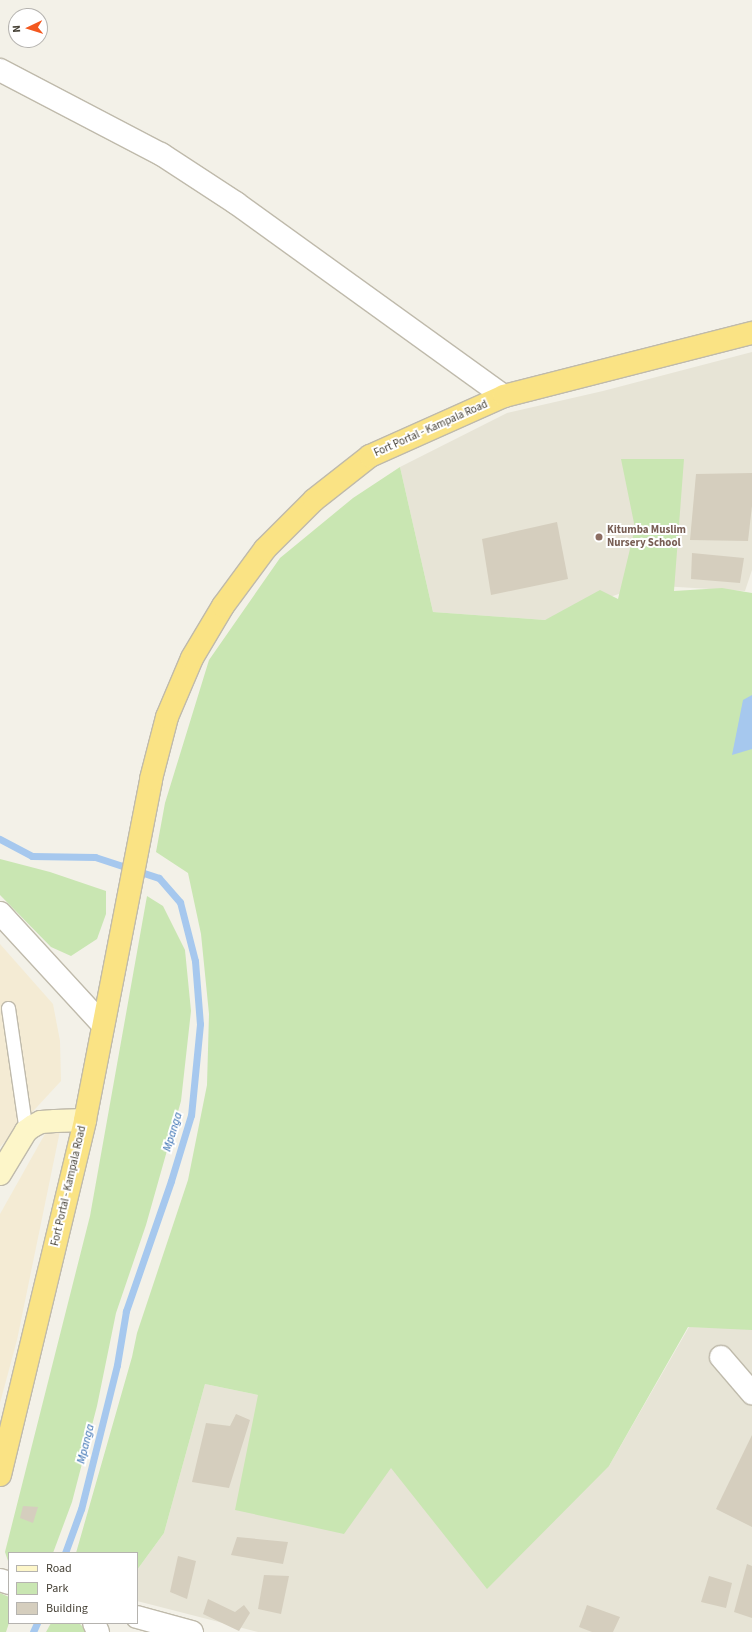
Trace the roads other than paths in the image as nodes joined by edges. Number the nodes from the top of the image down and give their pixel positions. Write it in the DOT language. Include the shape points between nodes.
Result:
graph roads {
  1 [pos="0,70"];
  2 [pos="752,333"];
  3 [pos="504,396"];
  4 [pos="0,913"];
  5 [pos="8,1008"];
  6 [pos="103,1026"];
  7 [pos="85,1120"];
  8 [pos="26,1131"];
  9 [pos="0,1174"];
  10 [pos="721,1357"];
  11 [pos="752,1393"];
  12 [pos="0,1474"];
  13 [pos="138,1617"];
  14 [pos="192,1632"];
  1 -- 3 [label="street" via="161,154 236,204"];
  2 -- 3 [label="highway, Fort Portal - Kampala Road"];
  3 -- 6 [label="highway, Fort Portal - Kampala Road" via="370,456 314,500 265,549 223,606 192,658 167,717 151,779"];
  4 -- 6 [label="street"];
  5 -- 8 [label="lane"];
  6 -- 7 [label="highway, Fort Portal - Kampala Road"];
  7 -- 8 [label="main road" via="41,1122"];
  7 -- 12 [label="highway, Fort Portal - Kampala Road"];
  8 -- 9 [label="main road"];
  10 -- 11 [label="street"];
  13 -- 14 [label="street"];
}
